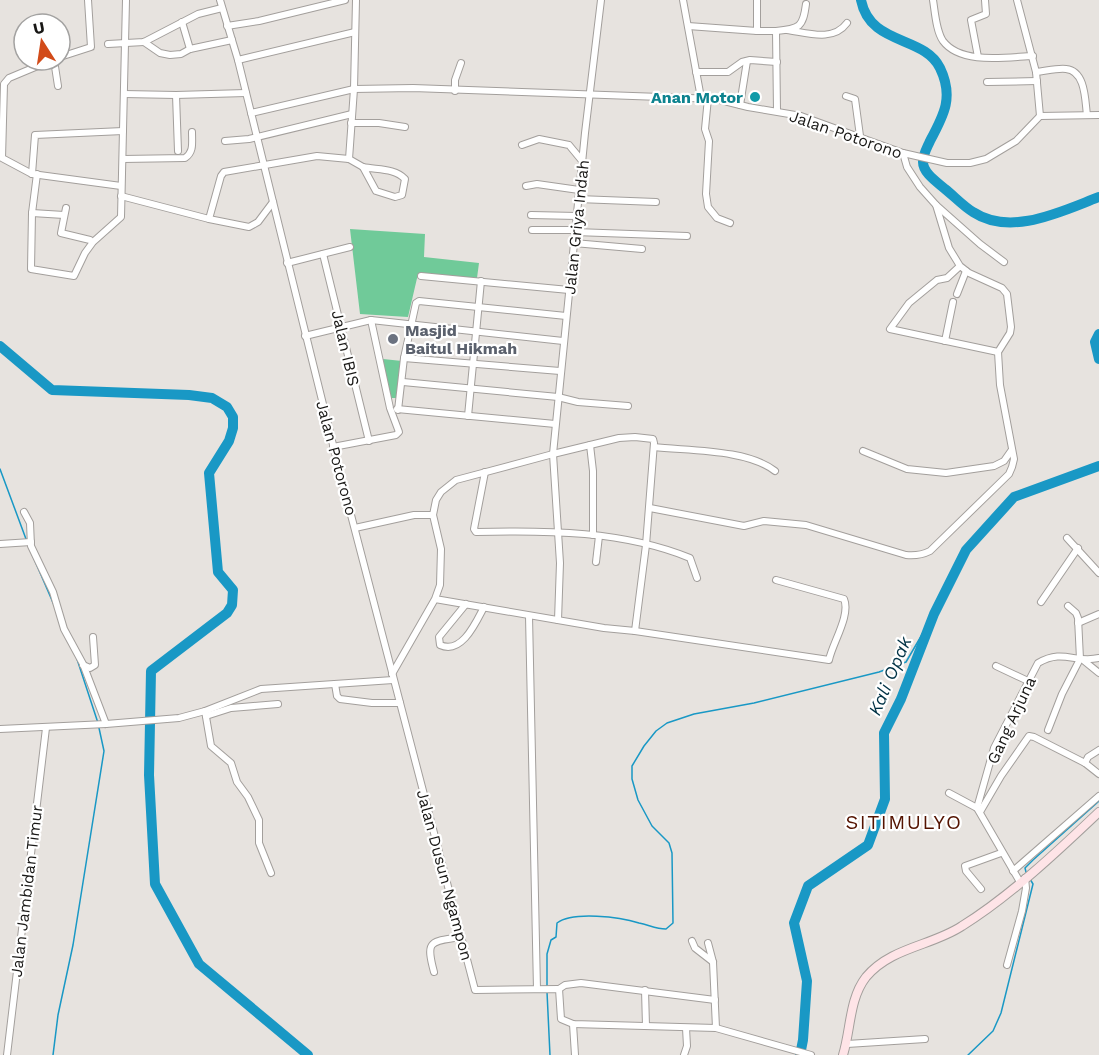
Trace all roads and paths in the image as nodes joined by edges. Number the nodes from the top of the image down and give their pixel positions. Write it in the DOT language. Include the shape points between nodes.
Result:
graph roads {
  1 [pos="88,0"];
  2 [pos="126,0"];
  3 [pos="220,0"];
  4 [pos="345,0"];
  5 [pos="356,0"];
  6 [pos="601,0"];
  7 [pos="683,0"];
  8 [pos="757,0"];
  9 [pos="933,0"];
  10 [pos="985,0"];
  11 [pos="1017,0"];
  12 [pos="806,4"];
  13 [pos="222,8"];
  14 [pos="182,22"];
  15 [pos="847,22"];
  16 [pos="227,26"];
  17 [pos="688,26"];
  18 [pos="788,30"];
  19 [pos="757,31"];
  20 [pos="776,31"];
  21 [pos="355,32"];
  22 [pos="232,40"];
  23 [pos="144,42"];
  24 [pos="125,43"];
  25 [pos="108,44"];
  26 [pos="189,49"];
  27 [pos="72,53"];
  28 [pos="1033,56"];
  29 [pos="978,57"];
  30 [pos="238,60"];
  31 [pos="747,61"];
  32 [pos="777,62"];
  33 [pos="461,63"];
  34 [pos="24,72"];
  35 [pos="55,72"];
  36 [pos="696,72"];
  37 [pos="1036,72"];
  38 [pos="987,81"];
  39 [pos="1037,81"];
  40 [pos="58,86"];
  41 [pos="2,88"];
  42 [pos="354,89"];
  43 [pos="455,91"];
  44 [pos="246,93"];
  45 [pos="124,94"];
  46 [pos="176,95"];
  47 [pos="590,95"];
  48 [pos="846,96"];
  49 [pos="705,98"];
  50 [pos="740,105"];
  51 [pos="777,111"];
  52 [pos="251,113"];
  53 [pos="352,114"];
  54 [pos="1087,115"];
  55 [pos="1099,115"];
  56 [pos="1040,116"];
  57 [pos="351,123"];
  58 [pos="405,127"];
  59 [pos="123,131"];
  60 [pos="192,132"];
  61 [pos="860,136"];
  62 [pos="256,137"];
  63 [pos="225,141"];
  64 [pos="522,145"];
  65 [pos="178,151"];
  66 [pos="903,153"];
  67 [pos="123,159"];
  68 [pos="349,159"];
  69 [pos="583,162"];
  70 [pos="265,166"];
  71 [pos="363,167"];
  72 [pos="35,174"];
  73 [pos="122,186"];
  74 [pos="526,186"];
  75 [pos="579,190"];
  76 [pos="121,196"];
  77 [pos="578,199"];
  78 [pos="273,202"];
  79 [pos="656,202"];
  80 [pos="936,205"];
  81 [pos="66,208"];
  82 [pos="32,213"];
  83 [pos="64,215"];
  84 [pos="531,215"];
  85 [pos="577,216"];
  86 [pos="209,219"];
  87 [pos="730,223"];
  88 [pos="532,230"];
  89 [pos="575,231"];
  90 [pos="687,236"];
  91 [pos="90,240"];
  92 [pos="574,243"];
  93 [pos="350,247"];
  94 [pos="642,249"];
  95 [pos="323,254"];
  96 [pos="1004,262"];
  97 [pos="287,263"];
  98 [pos="963,268"];
  99 [pos="421,276"];
  100 [pos="480,281"];
  101 [pos="569,290"];
  102 [pos="957,294"];
  103 [pos="953,302"];
  104 [pos="478,308"];
  105 [pos="566,316"];
  106 [pos="371,320"];
  107 [pos="410,326"];
  108 [pos="341,327"];
  109 [pos="476,333"];
  110 [pos="305,336"];
  111 [pos="563,341"];
  112 [pos="945,341"];
  113 [pos="998,352"];
  114 [pos="405,357"];
  115 [pos="474,364"];
  116 [pos="560,371"];
  117 [pos="403,382"];
  118 [pos="471,388"];
  119 [pos="558,397"];
  120 [pos="628,406"];
  121 [pos="390,408"];
  122 [pos="398,410"];
  123 [pos="468,416"];
  124 [pos="555,424"];
  125 [pos="369,441"];
  126 [pos="590,445"];
  127 [pos="333,447"];
  128 [pos="654,447"];
  129 [pos="863,451"];
  130 [pos="553,454"];
  131 [pos="1012,454"];
  132 [pos="775,471"];
  133 [pos="485,472"];
  134 [pos="650,508"];
  135 [pos="24,512"];
  136 [pos="433,515"];
  137 [pos="355,528"];
  138 [pos="559,533"];
  139 [pos="596,536"];
  140 [pos="1067,538"];
  141 [pos="29,543"];
  142 [pos="0,544"];
  143 [pos="646,545"];
  144 [pos="1078,548"];
  145 [pos="596,562"];
  146 [pos="1099,573"];
  147 [pos="696,578"];
  148 [pos="776,580"];
  149 [pos="435,599"];
  150 [pos="1041,602"];
  151 [pos="466,604"];
  152 [pos="1068,606"];
  153 [pos="484,607"];
  154 [pos="1099,614"];
  155 [pos="529,616"];
  156 [pos="558,620"];
  157 [pos="1078,623"];
  158 [pos="635,631"];
  159 [pos="93,637"];
  160 [pos="1099,658"];
  161 [pos="1081,659"];
  162 [pos="83,664"];
  163 [pos="996,666"];
  164 [pos="1099,674"];
  165 [pos="393,677"];
  166 [pos="1028,681"];
  167 [pos="334,684"];
  168 [pos="400,703"];
  169 [pos="278,704"];
  170 [pos="206,714"];
  171 [pos="104,724"];
  172 [pos="46,728"];
  173 [pos="0,729"];
  174 [pos="1048,730"];
  175 [pos="1099,750"];
  176 [pos="1085,763"];
  177 [pos="1099,774"];
  178 [pos="949,793"];
  179 [pos="1099,796"];
  180 [pos="979,810"];
  181 [pos="1099,812"];
  182 [pos="1001,853"];
  183 [pos="1013,871"];
  184 [pos="271,873"];
  185 [pos="1022,880"];
  186 [pos="981,889"];
  187 [pos="461,937"];
  188 [pos="692,941"];
  189 [pos="708,943"];
  190 [pos="713,962"];
  191 [pos="1008,965"];
  192 [pos="434,972"];
  193 [pos="544,989"];
  194 [pos="559,989"];
  195 [pos="645,990"];
  196 [pos="715,1000"];
  197 [pos="573,1024"];
  198 [pos="646,1026"];
  199 [pos="686,1028"];
  200 [pos="716,1028"];
  201 [pos="925,1039"];
  202 [pos="847,1044"];
  203 [pos="7,1055"];
  204 [pos="575,1055"];
  205 [pos="684,1055"];
  206 [pos="811,1055"];
  207 [pos="843,1055"];
  1 -- 27 [label="street" via="91,47"];
  2 -- 24 [label="street"];
  3 -- 13 [label="street, Jalan Potorono"];
  4 -- 16 [label="street"];
  5 -- 21 [label="street"];
  6 -- 47 [label="street, Jalan Griya Indah"];
  7 -- 17 [label="street"];
  8 -- 19 [label="street"];
  9 -- 29 [label="street" via="943,41"];
  10 -- 29 [label="street" via="986,14 971,20"];
  11 -- 28 [label="street"];
  12 -- 18 [label="street" via="804,20"];
  13 -- 14 [label="street"];
  13 -- 16 [label="street, Jalan Potorono"];
  14 -- 23 [label="street"];
  14 -- 26 [label="street"];
  15 -- 18 [label="street" via="840,31 826,34"];
  16 -- 22 [label="street, Jalan Potorono"];
  17 -- 19 [label="street"];
  17 -- 36 [label="street"];
  18 -- 20 [label="street"];
  19 -- 20 [label="street"];
  20 -- 32 [label="street"];
  21 -- 30 [label="street"];
  21 -- 42 [label="street"];
  22 -- 26 [label="street"];
  22 -- 30 [label="street, Jalan Potorono"];
  23 -- 24 [label="street"];
  23 -- 26 [label="street" via="160,53 181,54"];
  24 -- 25 [label="street"];
  24 -- 45 [label="street"];
  28 -- 29 [label="street"];
  28 -- 37 [label="street"];
  30 -- 44 [label="street, Jalan Potorono"];
  31 -- 32 [label="street"];
  31 -- 36 [label="street" via="728,72"];
  31 -- 50 [label="street"];
  32 -- 51 [label="street"];
  33 -- 43 [label="street"];
  34 -- 41 [label="street" via="9,78"];
  35 -- 40 [label="street"];
  36 -- 49 [label="street"];
  37 -- 39 [label="street"];
  37 -- 54 [label="street" via="1068,69 1076,74 1083,87"];
  38 -- 39 [label="street"];
  39 -- 56 [label="street"];
  41 -- 72 [label="street" via="2,158"];
  42 -- 43 [label="street, Jalan Potorono"];
  42 -- 52 [label="street, Jalan Potorono"];
  42 -- 53 [label="street"];
  43 -- 47 [label="street, Jalan Potorono"];
  44 -- 46 [label="street"];
  44 -- 52 [label="street, Jalan Potorono"];
  45 -- 46 [label="street"];
  45 -- 59 [label="street"];
  46 -- 65 [label="street"];
  47 -- 49 [label="street, Jalan Potorono"];
  47 -- 69 [label="street, Jalan Griya Indah"];
  48 -- 61 [label="street" via="855,99"];
  49 -- 50 [label="street, Jalan Potorono"];
  49 -- 87 [label="street" via="708,207 717,218"];
  50 -- 51 [label="street, Jalan Potorono"];
  51 -- 61 [label="street, Jalan Potorono"];
  52 -- 62 [label="street, Jalan Potorono"];
  53 -- 57 [label="street"];
  53 -- 62 [label="street"];
  54 -- 55 [label="street"];
  54 -- 56 [label="street"];
  56 -- 66 [label="street, Jalan Potorono" via="1016,141 986,159 947,164"];
  57 -- 58 [label="street"];
  57 -- 68 [label="street"];
  59 -- 67 [label="street"];
  59 -- 72 [label="street" via="35,135"];
  60 -- 67 [label="street" via="192,149 185,158"];
  61 -- 66 [label="street, Jalan Potorono"];
  62 -- 63 [label="street"];
  62 -- 70 [label="street, Jalan Potorono"];
  64 -- 69 [label="street" via="539,139 569,145"];
  66 -- 80 [label="street" via="907,167"];
  67 -- 73 [label="street"];
  68 -- 70 [label="street" via="317,156"];
  68 -- 71 [label="street"];
  69 -- 75 [label="street, Jalan Griya Indah"];
  70 -- 78 [label="street, Jalan Potorono"];
  70 -- 86 [label="street" via="224,172"];
  71 -- 71 [label="street" via="401,175 405,179 402,195 376,191"];
  72 -- 73 [label="street"];
  72 -- 82 [label="street"];
  73 -- 76 [label="street"];
  74 -- 75 [label="street"];
  75 -- 77 [label="street, Jalan Griya Indah"];
  76 -- 82 [label="street" via="121,217 93,242 74,276 31,269"];
  76 -- 86 [label="street"];
  77 -- 79 [label="street"];
  77 -- 85 [label="street, Jalan Griya Indah"];
  78 -- 86 [label="street" via="258,222 249,227"];
  78 -- 97 [label="street, Jalan Potorono"];
  80 -- 96 [label="street"];
  80 -- 98 [label="street" via="949,248"];
  81 -- 83 [label="street"];
  82 -- 83 [label="street"];
  83 -- 91 [label="street" via="61,233"];
  84 -- 85 [label="street"];
  85 -- 89 [label="street, Jalan Griya Indah"];
  88 -- 89 [label="street"];
  89 -- 90 [label="street"];
  89 -- 92 [label="street, Jalan Griya Indah"];
  92 -- 94 [label="street"];
  92 -- 101 [label="street, Jalan Griya Indah"];
  93 -- 95 [label="street"];
  95 -- 97 [label="street"];
  95 -- 108 [label="street, Jalan IBIS"];
  97 -- 110 [label="street, Jalan Potorono"];
  98 -- 102 [label="street"];
  98 -- 112 [label="street" via="937,280 909,303 890,328"];
  98 -- 113 [label="street" via="1007,294 1011,327"];
  99 -- 100 [label="street"];
  100 -- 101 [label="street"];
  100 -- 104 [label="street"];
  101 -- 105 [label="street, Jalan Griya Indah"];
  103 -- 112 [label="street"];
  104 -- 105 [label="street"];
  104 -- 107 [label="street" via="419,301"];
  104 -- 109 [label="street"];
  105 -- 111 [label="street, Jalan Griya Indah"];
  106 -- 107 [label="street"];
  106 -- 108 [label="street"];
  106 -- 121 [label="street"];
  107 -- 109 [label="street"];
  107 -- 114 [label="street"];
  108 -- 110 [label="street"];
  108 -- 125 [label="street, Jalan IBIS"];
  109 -- 111 [label="street"];
  109 -- 115 [label="street"];
  110 -- 127 [label="street, Jalan Potorono"];
  111 -- 116 [label="street, Jalan Griya Indah"];
  112 -- 113 [label="street"];
  113 -- 131 [label="street"];
  114 -- 115 [label="street"];
  114 -- 117 [label="street"];
  115 -- 116 [label="street"];
  115 -- 118 [label="street"];
  116 -- 119 [label="street, Jalan Griya Indah"];
  117 -- 118 [label="street"];
  117 -- 122 [label="street"];
  118 -- 119 [label="street"];
  118 -- 123 [label="street"];
  119 -- 120 [label="street"];
  119 -- 124 [label="street, Jalan Griya Indah"];
  121 -- 122 [label="street"];
  121 -- 125 [label="street" via="399,434"];
  122 -- 123 [label="street"];
  123 -- 124 [label="street"];
  124 -- 130 [label="street, Jalan Griya Indah"];
  125 -- 127 [label="street"];
  126 -- 128 [label="street" via="635,437 653,439"];
  126 -- 130 [label="street"];
  126 -- 139 [label="street"];
  127 -- 137 [label="street, Jalan Potorono"];
  128 -- 132 [label="street" via="737,456"];
  128 -- 134 [label="street"];
  129 -- 131 [label="street" via="907,469 946,473 994,466"];
  130 -- 133 [label="street"];
  130 -- 138 [label="street, Jalan Griya Indah"];
  131 -- 134 [label="street" via="1009,474 930,551 916,556 806,525 764,521 744,526"];
  133 -- 136 [label="street" via="449,485 436,500"];
  133 -- 138 [label="street" via="475,531"];
  134 -- 143 [label="street"];
  135 -- 141 [label="street" via="32,533"];
  136 -- 137 [label="street" via="414,515"];
  136 -- 149 [label="street" via="442,565"];
  137 -- 165 [label="street, Jalan Potorono"];
  138 -- 139 [label="street"];
  138 -- 156 [label="street, Jalan Griya Indah"];
  139 -- 143 [label="street"];
  139 -- 145 [label="street"];
  140 -- 144 [label="street"];
  141 -- 142 [label="street"];
  141 -- 162 [label="street" via="53,592 64,629"];
  143 -- 147 [label="street" via="690,558"];
  143 -- 158 [label="street"];
  144 -- 146 [label="street"];
  144 -- 150 [label="street"];
  148 -- 158 [label="street" via="844,599 842,624 829,660"];
  149 -- 151 [label="street"];
  149 -- 165 [label="street"];
  151 -- 153 [label="street"];
  151 -- 153 [label="street" via="439,637 440,645 450,647 466,638"];
  152 -- 157 [label="street" via="1077,615"];
  153 -- 155 [label="street"];
  154 -- 157 [label="street"];
  155 -- 156 [label="street"];
  155 -- 193 [label="street"];
  156 -- 158 [label="street"];
  157 -- 161 [label="street"];
  159 -- 162 [label="street" via="95,665 90,668"];
  160 -- 161 [label="street, Gang Arjuna"];
  161 -- 164 [label="street"];
  161 -- 166 [label="street, Gang Arjuna" via="1056,655 1040,661"];
  161 -- 174 [label="street"];
  162 -- 171 [label="street"];
  163 -- 166 [label="street"];
  165 -- 167 [label="street"];
  165 -- 168 [label="street, Jalan Dusun Ngampon"];
  166 -- 180 [label="street, Gang Arjuna" via="993,751"];
  167 -- 168 [label="street" via="340,699"];
  167 -- 170 [label="street" via="261,689"];
  168 -- 187 [label="street, Jalan Dusun Ngampon"];
  169 -- 170 [label="street"];
  170 -- 171 [label="street"];
  170 -- 184 [label="street" via="211,746 231,763 257,817 259,843"];
  171 -- 172 [label="street"];
  172 -- 173 [label="street"];
  172 -- 203 [label="street, Jalan Jambidan Timur"];
  175 -- 176 [label="street"];
  176 -- 177 [label="street"];
  176 -- 180 [label="street" via="1029,736"];
  178 -- 180 [label="street"];
  179 -- 183 [label="street"];
  180 -- 182 [label="street"];
  181 -- 185 [label="main road"];
  182 -- 183 [label="street"];
  182 -- 186 [label="street" via="965,866"];
  183 -- 185 [label="street"];
  185 -- 191 [label="street" via="1026,888"];
  185 -- 202 [label="main road" via="954,931 899,952 873,970 855,998"];
  187 -- 192 [label="street" via="431,944"];
  187 -- 193 [label="street, Jalan Dusun Ngampon" via="475,990"];
  188 -- 190 [label="street"];
  189 -- 190 [label="street"];
  190 -- 196 [label="street"];
  193 -- 194 [label="street, Jalan Dusun Ngampon"];
  194 -- 195 [label="street, Jalan Dusun Ngampon" via="581,983"];
  194 -- 197 [label="street" via="561,1019"];
  195 -- 196 [label="street, Jalan Dusun Ngampon"];
  195 -- 198 [label="street"];
  196 -- 200 [label="street"];
  197 -- 198 [label="street"];
  197 -- 204 [label="street"];
  198 -- 199 [label="street"];
  199 -- 200 [label="street"];
  199 -- 205 [label="street"];
  200 -- 206 [label="street"];
  201 -- 202 [label="street"];
  202 -- 207 [label="main road"];
}
